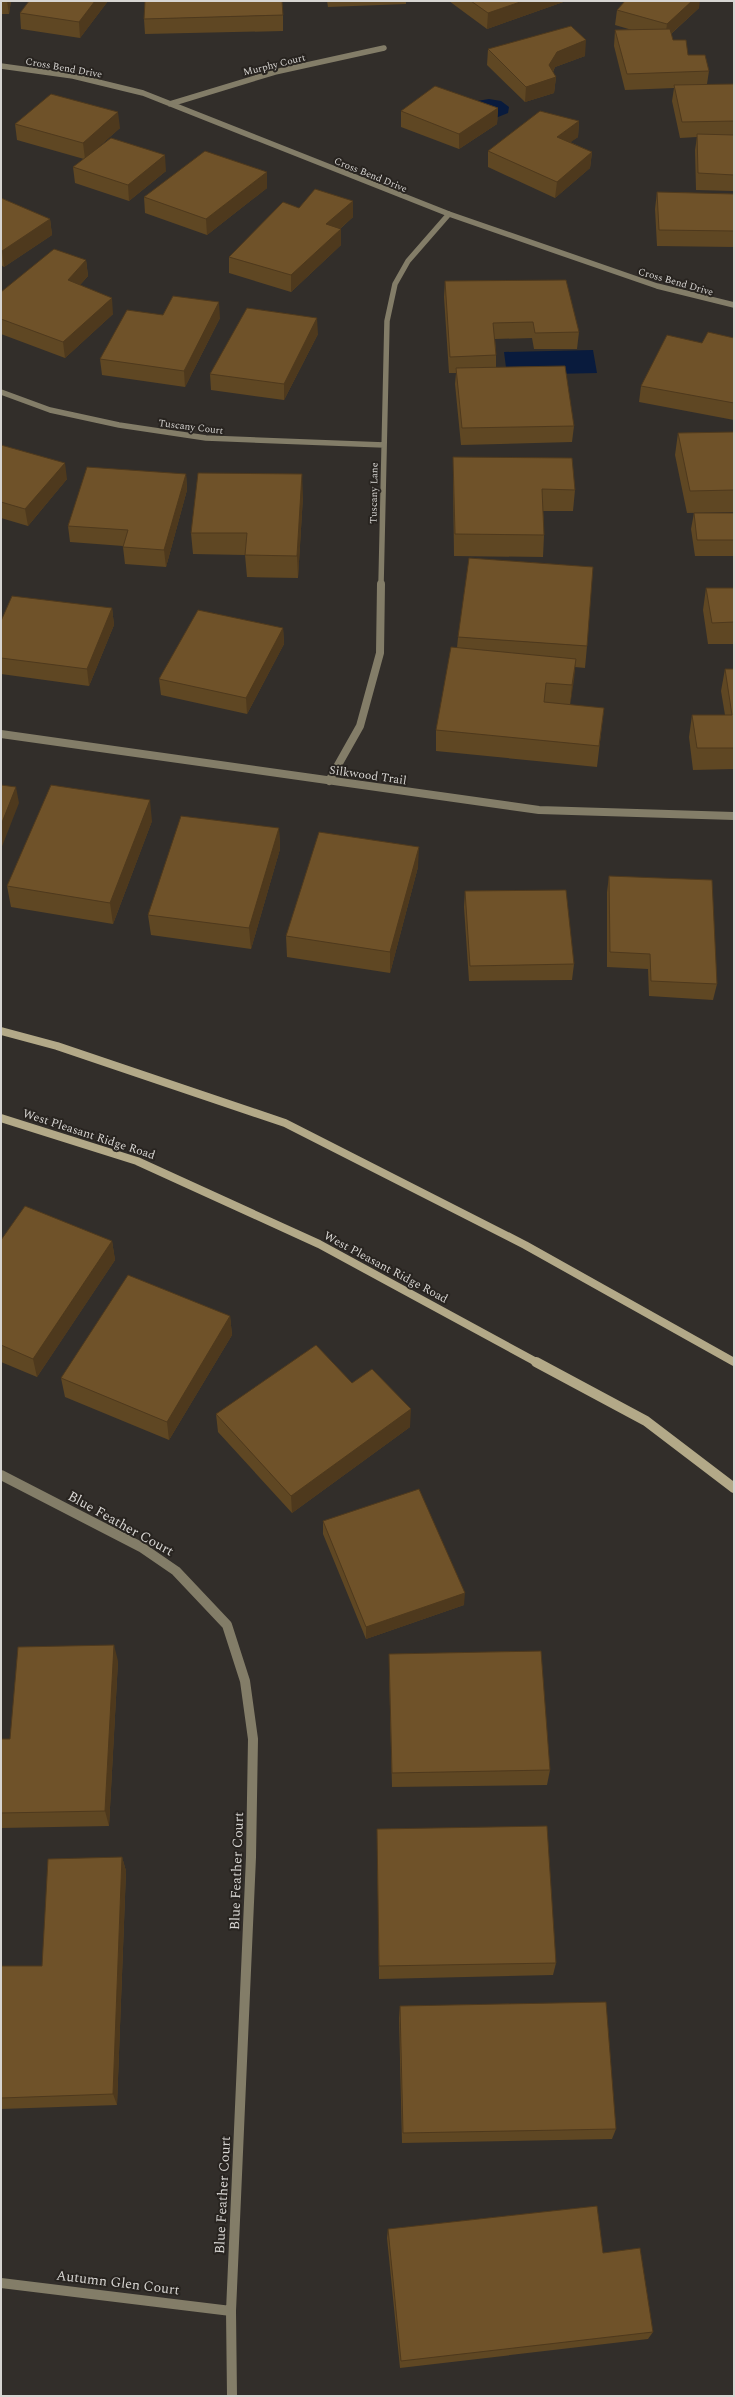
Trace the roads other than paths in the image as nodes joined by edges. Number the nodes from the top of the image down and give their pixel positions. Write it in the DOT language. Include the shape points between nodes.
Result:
graph roads {
  1 [pos="384,48"];
  2 [pos="1,66"];
  3 [pos="170,104"];
  4 [pos="449,214"];
  5 [pos="734,304"];
  6 [pos="1,392"];
  7 [pos="384,445"];
  8 [pos="1,734"];
  9 [pos="329,781"];
  10 [pos="734,816"];
  11 [pos="1,1031"];
  12 [pos="1,1118"];
  13 [pos="734,1362"];
  14 [pos="1,1474"];
  15 [pos="734,1488"];
  16 [pos="1,2283"];
  17 [pos="231,2311"];
  18 [pos="232,2396"];
  1 -- 3 [label="street, Murphy Court" via="275,72"];
  2 -- 3 [label="street, Cross Bend Drive" via="91,79 143,93"];
  3 -- 4 [label="street, Cross Bend Drive"];
  4 -- 5 [label="street, Cross Bend Drive" via="657,286"];
  4 -- 7 [label="street, Tuscany Lane" via="408,261 395,284 387,321"];
  6 -- 7 [label="street, Tuscany Court" via="50,410 120,425 206,438"];
  7 -- 9 [label="street, Tuscany Lane" via="380,653 360,726"];
  8 -- 9 [label="street, Silkwood Trail"];
  9 -- 10 [label="street, Silkwood Trail" via="539,810"];
  11 -- 13 [label="main road" via="57,1046 285,1123 525,1245"];
  12 -- 15 [label="main road, West Pleasant Ridge Road" via="137,1161 320,1244 646,1421"];
  14 -- 17 [label="street, Blue Feather Court" via="141,1547 176,1571 227,1625 245,1681 253,1739 251,1856"];
  16 -- 17 [label="street, Autumn Glen Court"];
  17 -- 18 [label="street, Blue Feather Court"];
}
